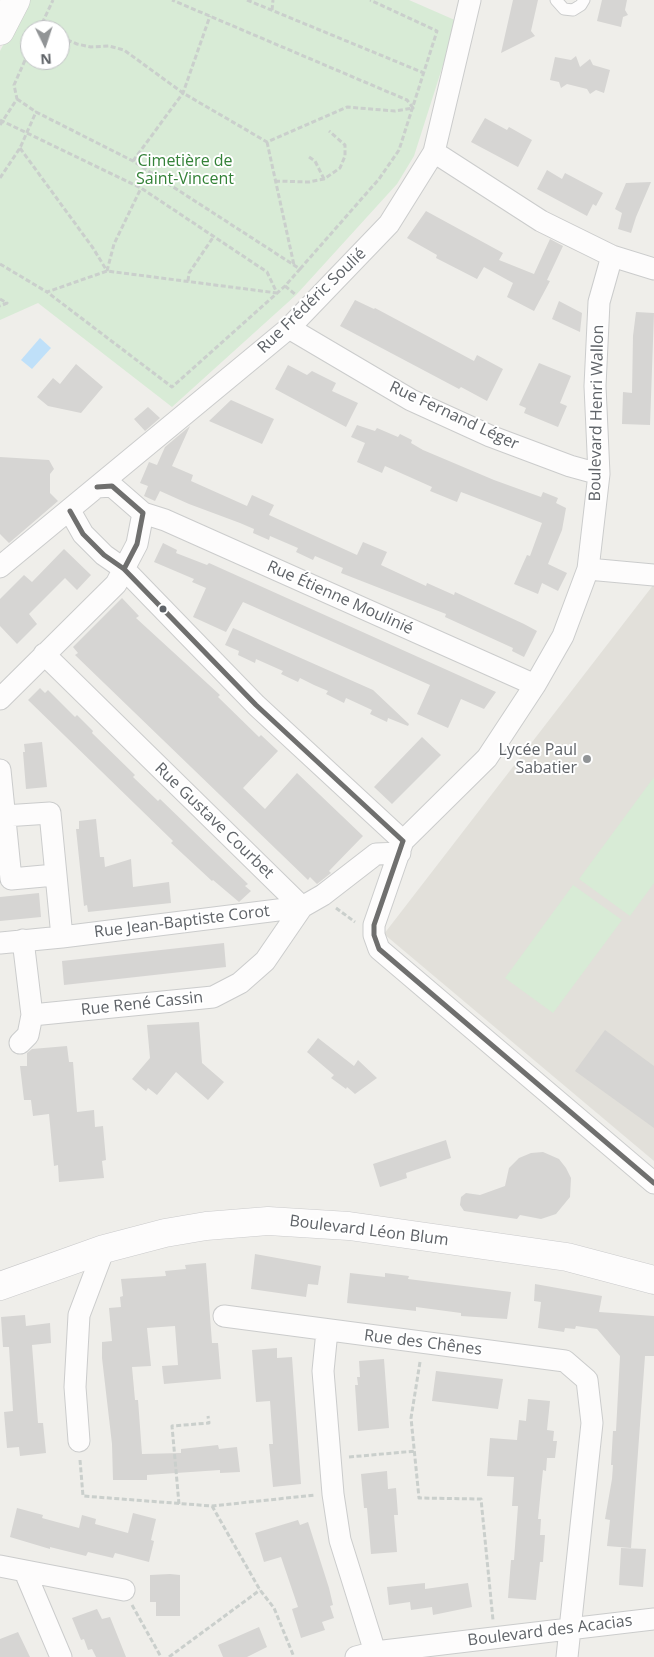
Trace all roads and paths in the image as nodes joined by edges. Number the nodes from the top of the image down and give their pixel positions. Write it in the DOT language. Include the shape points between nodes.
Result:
graph roads {
  1 [pos="16,0"];
  2 [pos="53,0"];
  3 [pos="172,0"];
  4 [pos="247,0"];
  5 [pos="274,0"];
  6 [pos="370,0"];
  7 [pos="470,0"];
  8 [pos="556,0"];
  9 [pos="584,0"];
  10 [pos="272,10"];
  11 [pos="210,16"];
  12 [pos="45,20"];
  13 [pos="0,31"];
  14 [pos="70,41"];
  15 [pos="21,70"];
  16 [pos="424,73"];
  17 [pos="183,94"];
  18 [pos="16,99"];
  19 [pos="413,108"];
  20 [pos="36,112"];
  21 [pos="1,120"];
  22 [pos="0,125"];
  23 [pos="28,131"];
  24 [pos="329,131"];
  25 [pos="267,142"];
  26 [pos="20,148"];
  27 [pos="434,152"];
  28 [pos="309,157"];
  29 [pos="133,160"];
  30 [pos="0,178"];
  31 [pos="324,179"];
  32 [pos="275,181"];
  33 [pos="141,188"];
  34 [pos="214,236"];
  35 [pos="612,256"];
  36 [pos="0,264"];
  37 [pos="294,265"];
  38 [pos="300,269"];
  39 [pos="654,269"];
  40 [pos="107,272"];
  41 [pos="188,281"];
  42 [pos="47,292"];
  43 [pos="277,293"];
  44 [pos="0,299"];
  45 [pos="0,306"];
  46 [pos="289,328"];
  47 [pos="599,474"];
  48 [pos="97,487"];
  49 [pos="70,511"];
  50 [pos="143,513"];
  51 [pos="0,567"];
  52 [pos="124,568"];
  53 [pos="588,569"];
  54 [pos="654,575"];
  55 [pos="44,654"];
  56 [pos="536,685"];
  57 [pos="0,699"];
  58 [pos="0,770"];
  59 [pos="4,816"];
  60 [pos="402,847"];
  61 [pos="55,875"];
  62 [pos="320,896"];
  63 [pos="302,907"];
  64 [pos="374,935"];
  65 [pos="62,937"];
  66 [pos="22,940"];
  67 [pos="0,942"];
  68 [pos="32,1015"];
  69 [pos="20,1043"];
  70 [pos="654,1184"];
  71 [pos="104,1248"];
  72 [pos="654,1280"];
  73 [pos="0,1286"];
  74 [pos="224,1316"];
  75 [pos="327,1332"];
  76 [pos="423,1344"];
  77 [pos="208,1416"];
  78 [pos="79,1441"];
  79 [pos="416,1451"];
  80 [pos="332,1459"];
  81 [pos="333,1494"];
  82 [pos="179,1504"];
  83 [pos="212,1506"];
  84 [pos="0,1566"];
  85 [pos="25,1572"];
  86 [pos="124,1590"];
  87 [pos="260,1590"];
  88 [pos="654,1619"];
  89 [pos="569,1630"];
  90 [pos="496,1638"];
  91 [pos="366,1655"];
  92 [pos="61,1657"];
  93 [pos="161,1657"];
  94 [pos="169,1657"];
  95 [pos="294,1657"];
  96 [pos="567,1657"];
  1 -- 13 [label="street"];
  2 -- 12 [label="path"];
  3 -- 11 [label="path"];
  4 -- 10 [label="path"];
  5 -- 10 [label="path"];
  6 -- 16 [label="path" via="437,31"];
  7 -- 27 [label="street, Rue Frédéric Soulié"];
  8 -- 9 [label="lane" via="564,9 573,10"];
  10 -- 16 [label="path"];
  11 -- 17 [label="path"];
  11 -- 19 [label="path" via="407,100"];
  14 -- 17 [label="path" via="124,50"];
  15 -- 18 [label="path" via="14,85"];
  16 -- 19 [label="path"];
  17 -- 25 [label="path"];
  17 -- 29 [label="path"];
  18 -- 20 [label="path"];
  18 -- 21 [label="path"];
  19 -- 25 [label="path" via="395,111 347,108"];
  19 -- 38 [label="path" via="399,150 379,179"];
  20 -- 23 [label="path"];
  20 -- 29 [label="path"];
  21 -- 22 [label="path"];
  21 -- 23 [label="path"];
  23 -- 26 [label="path"];
  23 -- 33 [label="path"];
  24 -- 31 [label="path" via="345,145 344,156 340,168"];
  25 -- 32 [label="path"];
  26 -- 30 [label="path"];
  26 -- 40 [label="path"];
  27 -- 35 [label="street" via="541,221"];
  27 -- 46 [label="street, Rue Frédéric Soulié" via="389,224"];
  28 -- 31 [label="path" via="315,161"];
  29 -- 37 [label="path"];
  31 -- 32 [label="path"];
  32 -- 37 [label="path"];
  33 -- 34 [label="path"];
  33 -- 40 [label="path" via="114,244"];
  34 -- 41 [label="path"];
  34 -- 43 [label="path" via="267,272"];
  35 -- 39 [label="street"];
  35 -- 47 [label="street, Boulevard Henri Wallon" via="599,302 595,386"];
  36 -- 42 [label="path"];
  37 -- 38 [label="path"];
  38 -- 43 [label="path"];
  40 -- 41 [label="path"];
  40 -- 42 [label="path"];
  41 -- 43 [label="path"];
  42 -- 43 [label="path" via="172,387"];
  44 -- 45 [label="path" via="6,303"];
  46 -- 47 [label="street, Rue Fernand Léger" via="411,400 490,436"];
  46 -- 48 [label="street, Rue Frédéric Soulié"];
  47 -- 53 [label="street, Boulevard Henri Wallon"];
  48 -- 49 [label="street, Rue Frédéric Soulié"];
  48 -- 50 [label="street" via="112,486"];
  49 -- 51 [label="street, Rue Frédéric Soulié"];
  49 -- 52 [label="street" via="83,534 104,555"];
  50 -- 52 [label="street" via="137,544"];
  50 -- 56 [label="street, Rue Étienne Moulinié"];
  52 -- 55 [label="street" via="116,584"];
  52 -- 60 [label="street" via="256,705"];
  53 -- 54 [label="street"];
  53 -- 56 [label="street, Boulevard Henri Wallon" via="563,636"];
  55 -- 57 [label="street"];
  55 -- 63 [label="street, Rue Gustave Courbet"];
  56 -- 60 [label="street, Boulevard Henri Wallon" via="487,758"];
  58 -- 59 [label="street"];
  59 -- 61 [label="street" via="50,813"];
  59 -- 61 [label="street" via="10,879"];
  60 -- 62 [label="street" via="376,854"];
  60 -- 64 [label="street" via="374,925"];
  61 -- 65 [label="street"];
  62 -- 63 [label="street"];
  62 -- 64 [label="path"];
  63 -- 65 [label="street, Rue Jean-Baptiste Corot"];
  63 -- 68 [label="street, Rue René Cassin" via="265,961 240,983 213,997"];
  64 -- 70 [label="street" via="379,949"];
  65 -- 66 [label="street, Rue Jean-Baptiste Corot"];
  66 -- 67 [label="street, Rue Jean-Baptiste Corot"];
  66 -- 68 [label="street"];
  68 -- 69 [label="street" via="28,1035"];
  71 -- 72 [label="street, Boulevard Léon Blum" via="206,1226 268,1221 308,1222 567,1257"];
  71 -- 73 [label="street, Boulevard Léon Blum"];
  71 -- 78 [label="street" via="79,1315 75,1387"];
  74 -- 75 [label="street, Rue des Chênes"];
  75 -- 76 [label="street, Rue des Chênes"];
  75 -- 80 [label="street" via="323,1370"];
  76 -- 79 [label="path" via="411,1418"];
  76 -- 89 [label="street, Rue des Chênes" via="564,1361 586,1380 592,1423"];
  77 -- 82 [label="path" via="209,1422 172,1426"];
  78 -- 82 [label="path" via="83,1496"];
  79 -- 80 [label="path"];
  79 -- 90 [label="path" via="419,1498 481,1499"];
  80 -- 81 [label="street"];
  81 -- 83 [label="path"];
  81 -- 91 [label="street"];
  82 -- 83 [label="path"];
  83 -- 87 [label="path"];
  84 -- 85 [label="street"];
  85 -- 86 [label="street"];
  85 -- 92 [label="street"];
  86 -- 93 [label="path"];
  87 -- 94 [label="path"];
  87 -- 95 [label="path" via="274,1608"];
  88 -- 89 [label="street, Boulevard des Acacias"];
  89 -- 90 [label="street, Boulevard des Acacias"];
  89 -- 96 [label="street, Rue des Chênes"];
  90 -- 91 [label="street, Boulevard des Acacias"];
}
